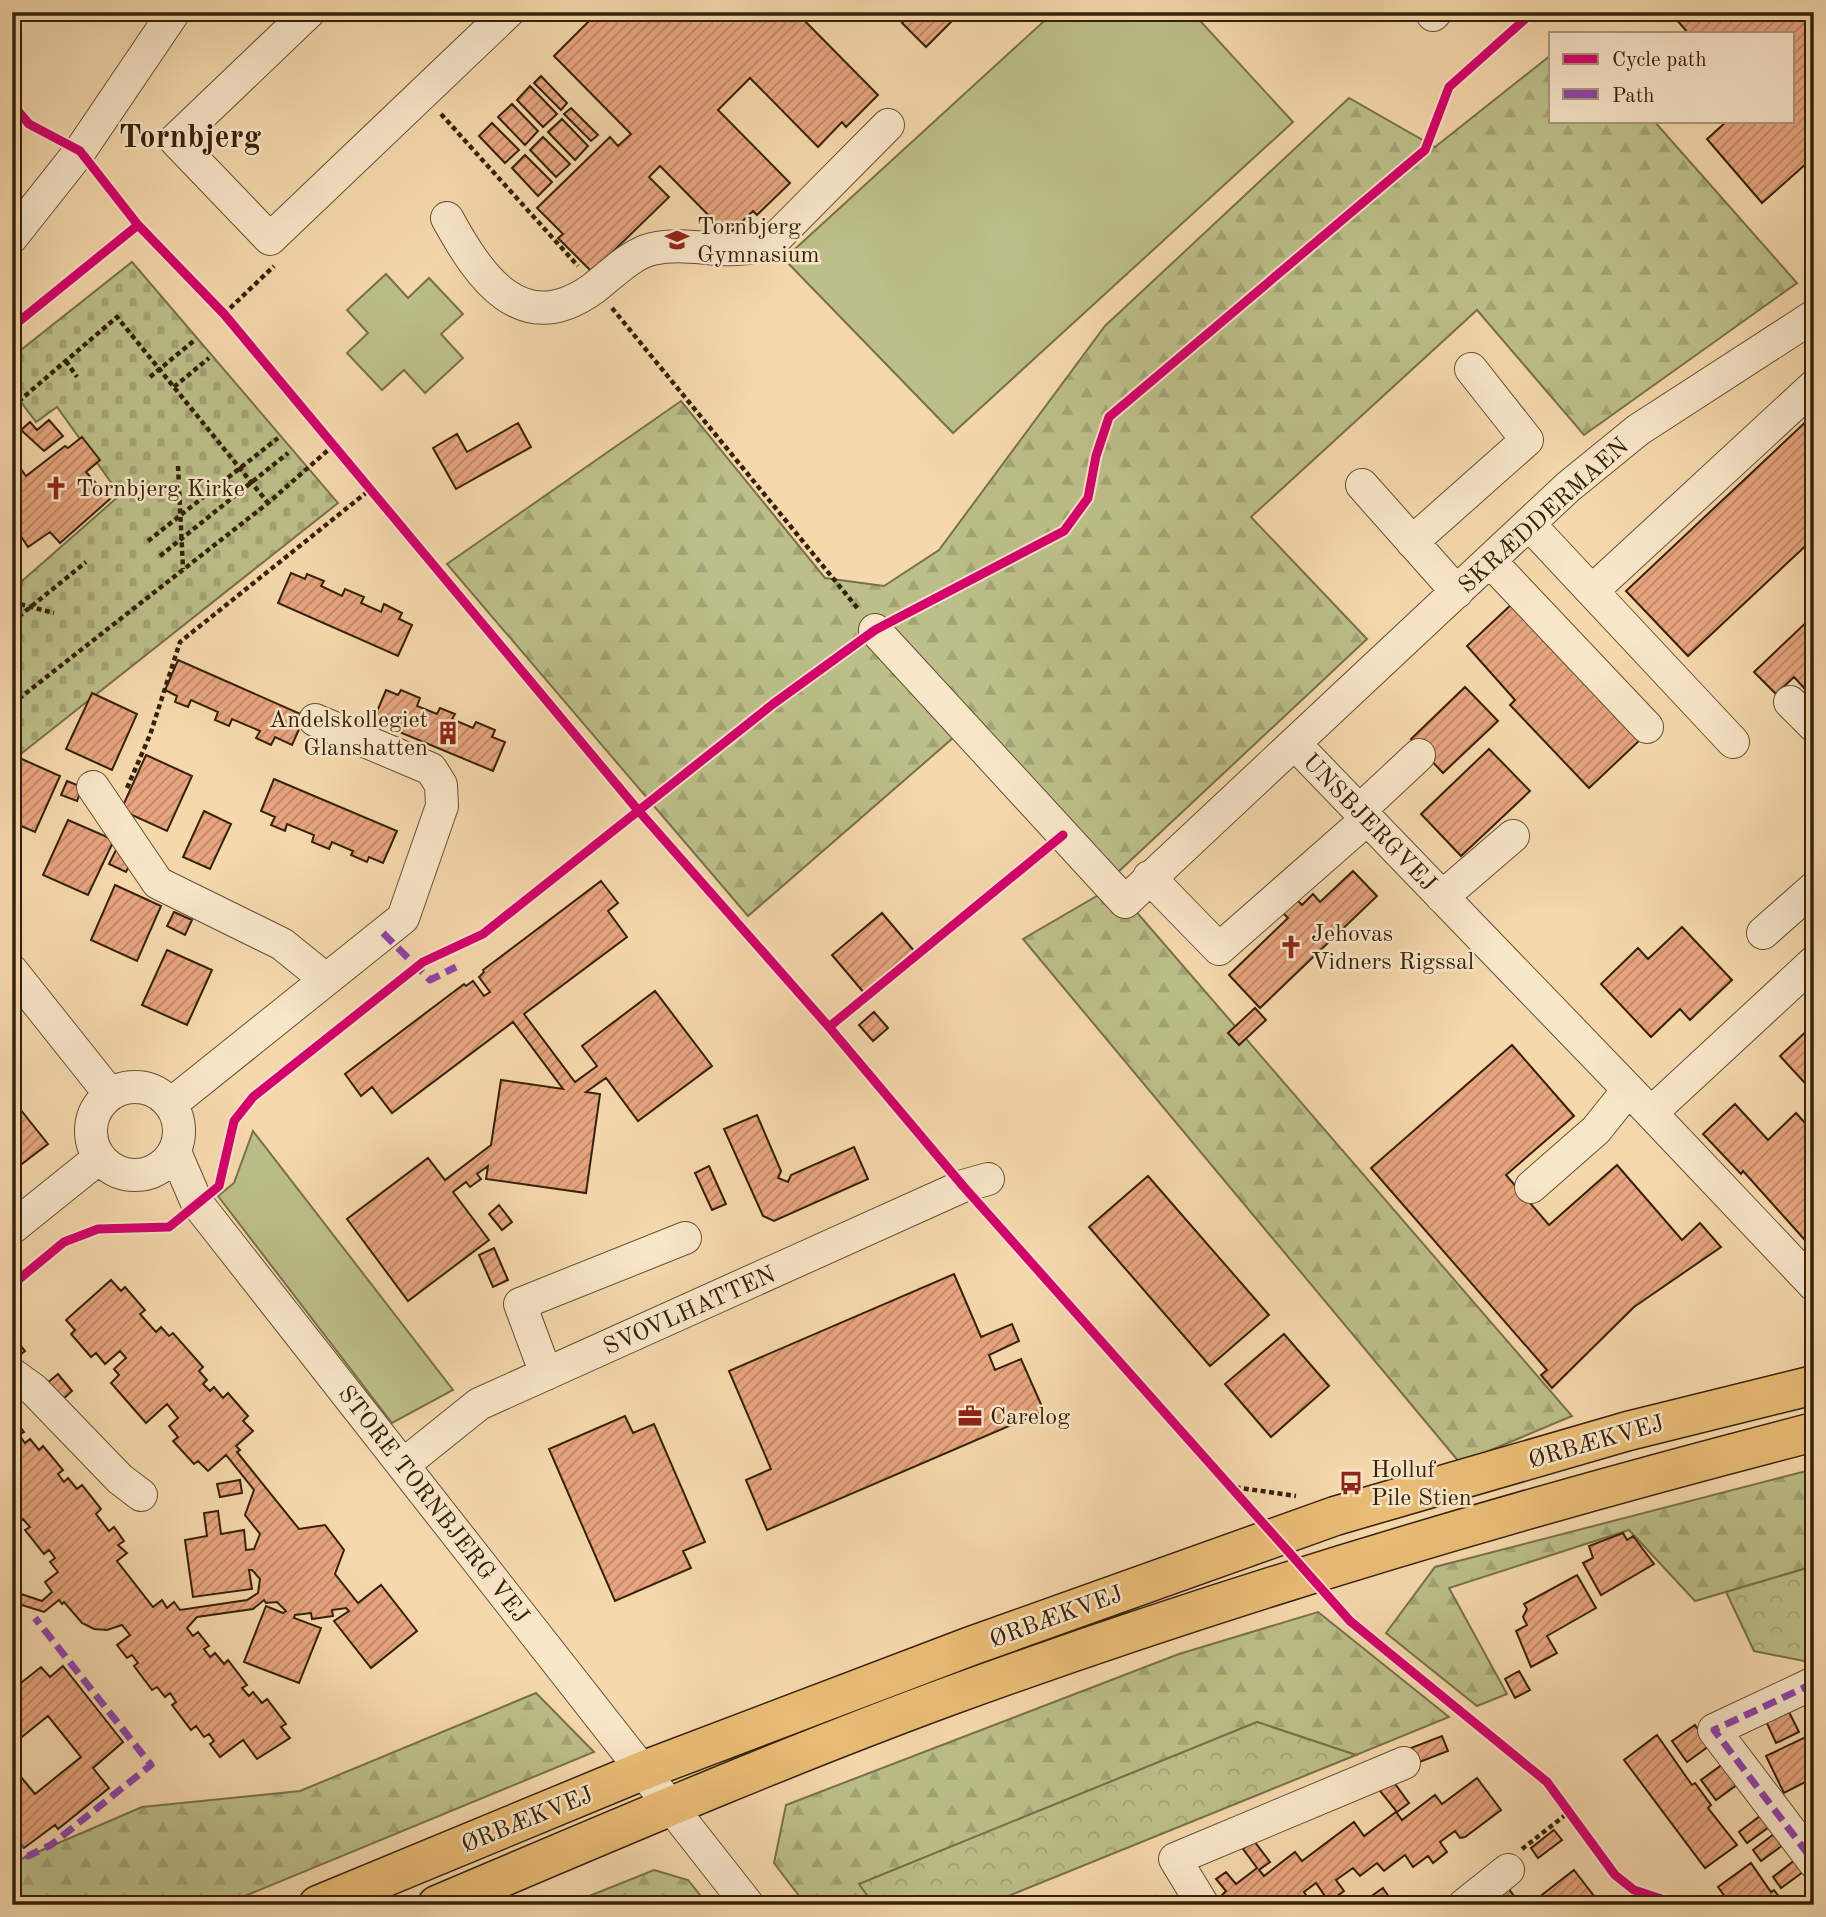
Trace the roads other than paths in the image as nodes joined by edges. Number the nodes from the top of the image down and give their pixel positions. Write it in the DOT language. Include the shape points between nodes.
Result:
graph roads {
  1 [pos="174,12"];
  2 [pos="309,12"];
  3 [pos="509,12"];
  4 [pos="888,125"];
  5 [pos="447,218"];
  6 [pos="12,237"];
  7 [pos="1814,316"];
  8 [pos="1471,369"];
  9 [pos="1814,386"];
  10 [pos="1362,485"];
  11 [pos="1529,524"];
  12 [pos="1412,542"];
  13 [pos="1490,561"];
  14 [pos="1592,591"];
  15 [pos="1457,592"];
  16 [pos="874,630"];
  17 [pos="1790,702"];
  18 [pos="315,720"];
  19 [pos="1814,726"];
  20 [pos="1647,727"];
  21 [pos="1733,742"];
  22 [pos="1295,744"];
  23 [pos="1419,755"];
  24 [pos="93,787"];
  25 [pos="1363,815"];
  26 [pos="1513,836"];
  27 [pos="1149,877"];
  28 [pos="1814,888"];
  29 [pos="1442,897"];
  30 [pos="1763,933"];
  31 [pos="1814,962"];
  32 [pos="12,971"];
  33 [pos="324,978"];
  34 [pos="1628,1090"];
  35 [pos="110,1094"];
  36 [pos="171,1104"];
  37 [pos="1651,1113"];
  38 [pos="175,1152"];
  39 [pos="99,1158"];
  40 [pos="149,1174"];
  41 [pos="988,1179"];
  42 [pos="1531,1187"];
  43 [pos="197,1203"];
  44 [pos="12,1228"];
  45 [pos="685,1238"];
  46 [pos="1814,1285"];
  47 [pos="12,1374"];
  48 [pos="546,1374"];
  49 [pos="1814,1385"];
  50 [pos="1814,1432"];
  51 [pos="403,1465"];
  52 [pos="141,1495"];
  53 [pos="1814,1683"];
  54 [pos="1404,1763"];
  55 [pos="642,1771"];
  56 [pos="670,1806"];
  57 [pos="1814,1861"];
  58 [pos="1508,1870"];
  59 [pos="318,1905"];
  60 [pos="436,1905"];
  61 [pos="748,1905"];
  62 [pos="1203,1905"];
  63 [pos="1464,1905"];
  1 -- 6 [label="street" via="80,151"];
  2 -- 3 [label="street" via="175,141 270,239"];
  4 -- 5 [label="street" via="773,241 752,250 673,246 649,250 566,305 522,303 501,294 474,266"];
  7 -- 11 [label="street, SKRÆDDERMAEN" via="1638,430"];
  8 -- 12 [label="street" via="1527,440"];
  9 -- 14 [label="street"];
  10 -- 12 [label="street"];
  11 -- 13 [label="street, SKRÆDDERMAEN"];
  11 -- 14 [label="street"];
  12 -- 15 [label="street"];
  13 -- 15 [label="street, SKRÆDDERMAEN"];
  13 -- 20 [label="street"];
  14 -- 21 [label="street"];
  15 -- 22 [label="street, SKRÆDDERMAEN"];
  16 -- 27 [label="street, UNSBJERGVEJ" via="1125,902"];
  17 -- 19 [label="street"];
  18 -- 33 [label="street" via="431,769 441,785 442,806 403,918"];
  22 -- 25 [label="street, UNSBJERGVEJ"];
  22 -- 27 [label="street, UNSBJERGVEJ"];
  23 -- 25 [label="street"];
  24 -- 33 [label="street" via="158,883 282,944"];
  25 -- 27 [label="street" via="1219,949"];
  25 -- 29 [label="street, UNSBJERGVEJ"];
  26 -- 29 [label="street"];
  28 -- 30 [label="street"];
  29 -- 34 [label="street, UNSBJERGVEJ"];
  31 -- 37 [label="street"];
  32 -- 35 [label="street"];
  33 -- 36 [label="street"];
  34 -- 37 [label="street, UNSBJERGVEJ"];
  34 -- 42 [label="street" via="1596,1130"];
  35 -- 36 [label="street" via="122,1088 149,1088"];
  35 -- 39 [label="street" via="96,1111 90,1131"];
  36 -- 38 [label="street" via="180,1127"];
  37 -- 46 [label="street, UNSBJERGVEJ"];
  38 -- 40 [label="street"];
  38 -- 43 [label="street, STORE TORNBJERG VEJ"];
  39 -- 40 [label="street" via="121,1174"];
  39 -- 44 [label="street"];
  40 -- 43 [label="street, STORE TORNBJERG VEJ"];
  41 -- 48 [label="street, SVOVLHATTEN" via="963,1186"];
  43 -- 51 [label="street, STORE TORNBJERG VEJ"];
  45 -- 48 [label="street" via="520,1304"];
  47 -- 52 [label="street"];
  48 -- 51 [label="street, SVOVLHATTEN" via="479,1405"];
  49 -- 55 [label="main road, ØRBÆKVEJ" via="1628,1431 1335,1516 971,1646"];
  50 -- 56 [label="main road, ØRBÆKVEJ" via="1438,1534 1137,1630 949,1696"];
  51 -- 55 [label="street, STORE TORNBJERG VEJ"];
  53 -- 57 [label="street" via="1714,1730"];
  54 -- 62 [label="street" via="1175,1859"];
  55 -- 56 [label="street, STORE TORNBJERG VEJ"];
  55 -- 59 [label="main road, ØRBÆKVEJ"];
  56 -- 60 [label="main road, ØRBÆKVEJ"];
  56 -- 61 [label="street, STORE TORNBJERG VEJ"];
  58 -- 63 [label="street"];
}
